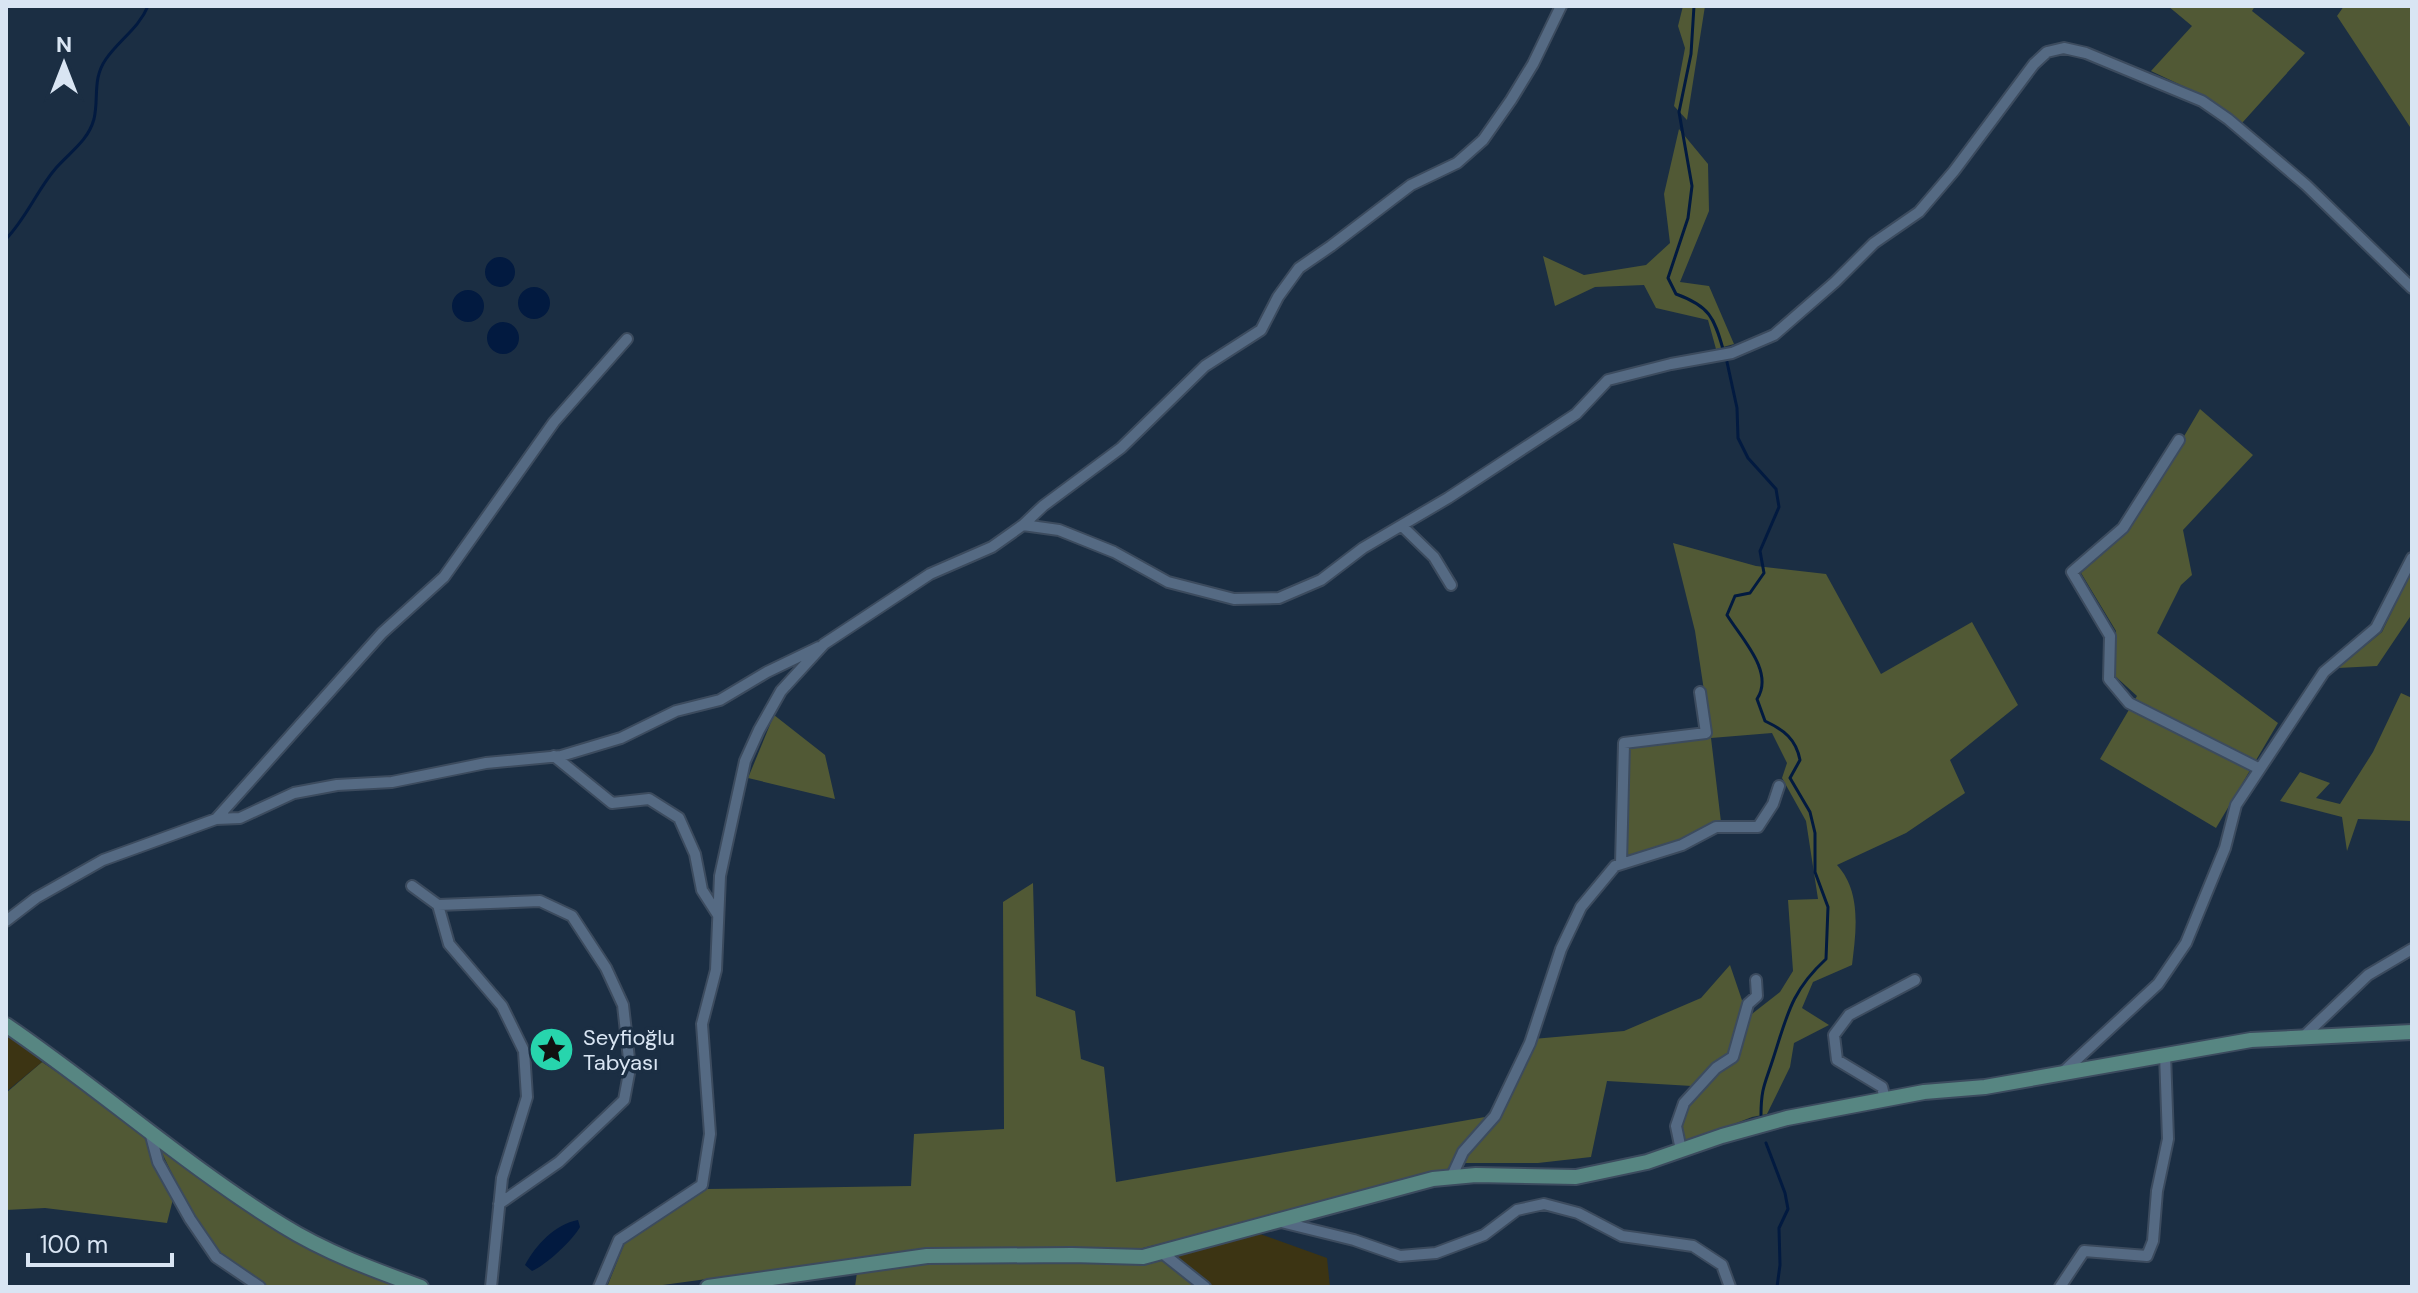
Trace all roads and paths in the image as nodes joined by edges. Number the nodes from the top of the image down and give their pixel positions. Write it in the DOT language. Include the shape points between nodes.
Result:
graph roads {
  1 [pos="1561,6"];
  2 [pos="2412,288"];
  3 [pos="627,339"];
  4 [pos="2179,440"];
  5 [pos="1023,525"];
  6 [pos="1402,526"];
  7 [pos="2412,558"];
  8 [pos="1451,585"];
  9 [pos="824,644"];
  10 [pos="1700,692"];
  11 [pos="554,756"];
  12 [pos="2258,768"];
  13 [pos="1779,786"];
  14 [pos="216,819"];
  15 [pos="1621,864"];
  16 [pos="412,886"];
  17 [pos="438,905"];
  18 [pos="718,915"];
  19 [pos="6,921"];
  20 [pos="2412,949"];
  21 [pos="1756,980"];
  22 [pos="1915,980"];
  23 [pos="6,1025"];
  24 [pos="2412,1032"];
  25 [pos="2302,1039"];
  26 [pos="2165,1054"];
  27 [pos="2062,1073"];
  28 [pos="1885,1099"];
  29 [pos="150,1132"];
  30 [pos="1681,1150"];
  31 [pos="1451,1178"];
  32 [pos="499,1204"];
  33 [pos="1275,1221"];
  34 [pos="1161,1252"];
  35 [pos="260,1287"];
  36 [pos="421,1287"];
  37 [pos="491,1287"];
  38 [pos="599,1287"];
  39 [pos="708,1287"];
  40 [pos="1205,1287"];
  41 [pos="1730,1287"];
  42 [pos="2060,1287"];
  1 -- 5 [label="street" via="1533,64 1483,140 1457,163 1411,185 1299,268 1261,330 1205,366 1121,448"];
  2 -- 6 [label="street" via="2306,185 2202,101 2086,53 2064,48 2047,52 1919,212 1874,243 1774,335 1732,353 1608,380 1576,414"];
  3 -- 14 [label="street" via="554,422 444,577 382,633"];
  4 -- 12 [label="street" via="2123,528 2072,572 2110,636 2109,679 2129,703"];
  5 -- 6 [label="street" via="1059,530 1168,582 1234,599 1279,598 1321,580"];
  5 -- 9 [label="street" via="992,547 930,574"];
  6 -- 8 [label="street" via="1434,557"];
  7 -- 12 [label="street" via="2376,628 2324,672"];
  9 -- 11 [label="street" via="720,700 676,711 621,738"];
  9 -- 18 [label="street" via="781,691 745,761 720,876"];
  10 -- 15 [label="street" via="1706,733 1624,743"];
  11 -- 14 [label="street" via="294,793 240,818"];
  11 -- 18 [label="street" via="612,803 649,799 679,818 695,854 702,890"];
  12 -- 27 [label="street" via="2236,805 2225,848 2186,943 2158,984"];
  13 -- 15 [label="street" via="1758,827 1716,827 1682,845"];
  14 -- 19 [label="street" via="103,860"];
  15 -- 31 [label="street" via="1581,907 1530,1043 1495,1116 1463,1152"];
  16 -- 17 [label="street"];
  17 -- 32 [label="street" via="449,944 502,1006 524,1051 527,1097"];
  17 -- 32 [label="street" via="540,901 572,916 623,1005 630,1068 624,1100 559,1162"];
  18 -- 38 [label="street" via="716,970 702,1024 710,1134 702,1185 619,1240"];
  20 -- 25 [label="street" via="2368,975"];
  21 -- 30 [label="street" via="1757,996 1748,1004 1733,1057 1684,1103 1676,1126"];
  22 -- 28 [label="street" via="1849,1015 1834,1035 1837,1060 1882,1087"];
  23 -- 29 [label="street"];
  24 -- 25 [label="street"];
  25 -- 26 [label="street" via="2251,1040"];
  26 -- 27 [label="street"];
  26 -- 42 [label="street" via="2168,1139 2147,1256 2084,1251"];
  27 -- 28 [label="street"];
  28 -- 30 [label="street" via="1787,1118"];
  29 -- 35 [label="street" via="158,1162 216,1257"];
  29 -- 36 [label="street" via="285,1227 370,1269"];
  30 -- 31 [label="street" via="1576,1177"];
  31 -- 33 [label="street"];
  32 -- 37 [label="street"];
  33 -- 34 [label="street"];
  33 -- 41 [label="street" via="1400,1256 1436,1253 1484,1235 1517,1210 1544,1204 1578,1213 1622,1236 1693,1246 1722,1265"];
  34 -- 39 [label="street" via="1143,1257 927,1256"];
  34 -- 40 [label="street"];
}
